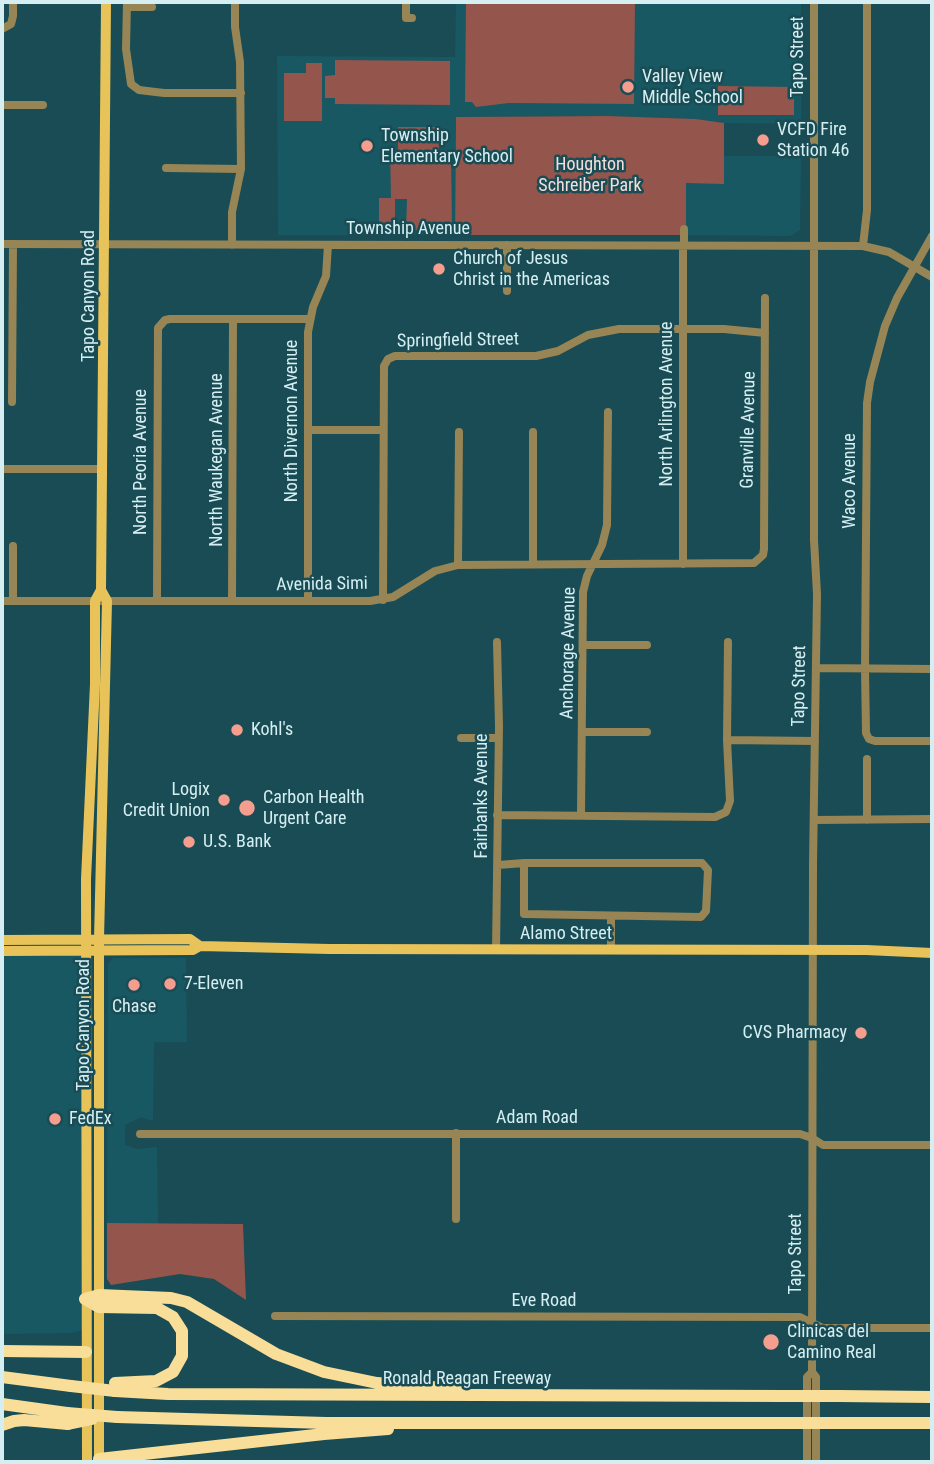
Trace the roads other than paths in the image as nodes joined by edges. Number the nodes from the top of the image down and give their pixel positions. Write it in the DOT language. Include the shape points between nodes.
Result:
graph roads {
  1 [pos="13,2"];
  2 [pos="106,2"];
  3 [pos="235,2"];
  4 [pos="406,2"];
  5 [pos="814,2"];
  6 [pos="867,2"];
  7 [pos="127,4"];
  8 [pos="152,7"];
  9 [pos="412,18"];
  10 [pos="2,29"];
  11 [pos="241,93"];
  12 [pos="2,105"];
  13 [pos="43,105"];
  14 [pos="166,168"];
  15 [pos="241,169"];
  16 [pos="684,229"];
  17 [pos="932,236"];
  18 [pos="2,244"];
  19 [pos="13,244"];
  20 [pos="105,244"];
  21 [pos="232,245"];
  22 [pos="328,245"];
  23 [pos="507,245"];
  24 [pos="684,245"];
  25 [pos="814,245"];
  26 [pos="863,246"];
  27 [pos="915,267"];
  28 [pos="932,277"];
  29 [pos="507,291"];
  30 [pos="765,298"];
  31 [pos="233,318"];
  32 [pos="309,319"];
  33 [pos="683,329"];
  34 [pos="765,333"];
  35 [pos="12,402"];
  36 [pos="608,412"];
  37 [pos="308,430"];
  38 [pos="383,430"];
  39 [pos="458,432"];
  40 [pos="533,432"];
  41 [pos="2,469"];
  42 [pos="103,469"];
  43 [pos="13,546"];
  44 [pos="759,560"];
  45 [pos="533,564"];
  46 [pos="592,564"];
  47 [pos="683,564"];
  48 [pos="458,565"];
  49 [pos="101,590"];
  50 [pos="383,600"];
  51 [pos="2,601"];
  52 [pos="13,601"];
  53 [pos="95,601"];
  54 [pos="107,601"];
  55 [pos="157,601"];
  56 [pos="232,601"];
  57 [pos="308,601"];
  58 [pos="496,642"];
  59 [pos="728,642"];
  60 [pos="583,645"];
  61 [pos="648,645"];
  62 [pos="816,668"];
  63 [pos="865,669"];
  64 [pos="932,669"];
  65 [pos="582,732"];
  66 [pos="647,732"];
  67 [pos="461,738"];
  68 [pos="498,738"];
  69 [pos="727,740"];
  70 [pos="815,741"];
  71 [pos="932,741"];
  72 [pos="867,758"];
  73 [pos="497,815"];
  74 [pos="581,816"];
  75 [pos="932,819"];
  76 [pos="814,820"];
  77 [pos="867,820"];
  78 [pos="524,863"];
  79 [pos="498,865"];
  80 [pos="611,916"];
  81 [pos="99,939"];
  82 [pos="2,940"];
  83 [pos="87,945"];
  84 [pos="200,946"];
  85 [pos="496,950"];
  86 [pos="611,950"];
  87 [pos="813,950"];
  88 [pos="2,951"];
  89 [pos="99,951"];
  90 [pos="932,953"];
  91 [pos="456,1133"];
  92 [pos="140,1135"];
  93 [pos="812,1138"];
  94 [pos="932,1145"];
  95 [pos="456,1220"];
  96 [pos="85,1299"];
  97 [pos="99,1301"];
  98 [pos="275,1316"];
  99 [pos="812,1323"];
  100 [pos="932,1328"];
  101 [pos="2,1351"];
  102 [pos="86,1352"];
  103 [pos="812,1372"];
  104 [pos="2,1377"];
  105 [pos="115,1387"];
  106 [pos="502,1396"];
  107 [pos="932,1397"];
  108 [pos="2,1404"];
  109 [pos="68,1418"];
  110 [pos="433,1422"];
  111 [pos="932,1423"];
  112 [pos="2,1425"];
  113 [pos="95,1461"];
  114 [pos="807,1462"];
  115 [pos="816,1462"];
  1 -- 10 [label="street" via="11,24"];
  2 -- 20 [label="main road, Tapo Canyon Road"];
  3 -- 11 [label="street"];
  4 -- 9 [label="street" via="406,18"];
  5 -- 25 [label="street, Tapo Street"];
  6 -- 26 [label="street"];
  7 -- 8 [label="street"];
  7 -- 11 [label="street" via="127,59 134,87 164,93"];
  11 -- 15 [label="street"];
  12 -- 13 [label="street"];
  14 -- 15 [label="street"];
  15 -- 21 [label="street" via="232,212"];
  16 -- 24 [label="street, North Arlington Avenue"];
  17 -- 27 [label="street, Waco Avenue"];
  18 -- 19 [label="street, Township Avenue"];
  19 -- 20 [label="street, Township Avenue"];
  19 -- 35 [label="street"];
  20 -- 21 [label="street, Township Avenue"];
  20 -- 42 [label="main road, Tapo Canyon Road"];
  21 -- 22 [label="street, Township Avenue"];
  22 -- 23 [label="street, Township Avenue"];
  22 -- 32 [label="street, North Divernon Avenue" via="326,276"];
  23 -- 24 [label="street, Township Avenue"];
  23 -- 29 [label="street"];
  24 -- 25 [label="street, Township Avenue"];
  24 -- 33 [label="street, North Arlington Avenue"];
  25 -- 26 [label="street, Township Avenue"];
  25 -- 62 [label="street, Tapo Street"];
  26 -- 27 [label="street, Township Avenue" via="889,252"];
  27 -- 28 [label="street, Township Avenue"];
  27 -- 63 [label="street, Waco Avenue" via="885,326 867,403"];
  30 -- 34 [label="street, Granville Avenue"];
  31 -- 32 [label="street"];
  31 -- 55 [label="street, North Peoria Avenue" via="170,319 161,324 157,334"];
  31 -- 56 [label="street, North Waukegan Avenue"];
  32 -- 37 [label="street, North Divernon Avenue"];
  33 -- 34 [label="street, Springfield Street"];
  33 -- 38 [label="street, Springfield Street" via="605,330 536,356 391,357 384,366"];
  33 -- 47 [label="street, North Arlington Avenue"];
  34 -- 44 [label="street, Granville Avenue" via="764,549"];
  36 -- 46 [label="street, Anchorage Avenue" via="607,525"];
  37 -- 38 [label="street"];
  37 -- 57 [label="street, North Divernon Avenue"];
  38 -- 50 [label="street, Springfield Street"];
  39 -- 48 [label="street"];
  40 -- 45 [label="street"];
  41 -- 42 [label="street"];
  42 -- 49 [label="main road, Tapo Canyon Road"];
  43 -- 52 [label="street"];
  44 -- 47 [label="street, Avenida Simi"];
  45 -- 46 [label="street, Avenida Simi"];
  45 -- 48 [label="street, Avenida Simi"];
  46 -- 47 [label="street, Avenida Simi"];
  46 -- 60 [label="street, Anchorage Avenue" via="583,592"];
  48 -- 50 [label="street, Avenida Simi" via="435,571 403,593"];
  49 -- 53 [label="main road, Tapo Canyon Road"];
  49 -- 54 [label="main road, Tapo Canyon Road"];
  50 -- 57 [label="street, Avenida Simi"];
  51 -- 52 [label="street, Avenida Simi"];
  52 -- 53 [label="street, Avenida Simi"];
  53 -- 54 [label="street, Avenida Simi"];
  53 -- 83 [label="main road, Tapo Canyon Road"];
  54 -- 55 [label="street, Avenida Simi"];
  54 -- 81 [label="main road, Tapo Canyon Road"];
  55 -- 56 [label="street, Avenida Simi"];
  56 -- 57 [label="street, Avenida Simi"];
  58 -- 68 [label="street, Fairbanks Avenue"];
  59 -- 69 [label="street"];
  60 -- 61 [label="street"];
  60 -- 65 [label="street, Anchorage Avenue"];
  62 -- 63 [label="street"];
  62 -- 70 [label="street, Tapo Street"];
  63 -- 64 [label="street"];
  63 -- 71 [label="street, Waco Avenue" via="869,739"];
  65 -- 66 [label="street"];
  65 -- 74 [label="street, Anchorage Avenue"];
  67 -- 68 [label="street"];
  68 -- 73 [label="street, Fairbanks Avenue"];
  69 -- 70 [label="street"];
  69 -- 74 [label="street" via="730,801 726,812 715,817"];
  70 -- 76 [label="street, Tapo Street"];
  72 -- 77 [label="street"];
  73 -- 74 [label="street"];
  73 -- 79 [label="street, Fairbanks Avenue"];
  75 -- 77 [label="street"];
  76 -- 77 [label="street"];
  76 -- 87 [label="street, Tapo Street"];
  78 -- 79 [label="street"];
  78 -- 80 [label="street" via="524,914"];
  78 -- 80 [label="street" via="702,863 708,870 706,911 701,917"];
  79 -- 85 [label="street, Fairbanks Avenue"];
  80 -- 86 [label="street"];
  81 -- 83 [label="main road, Alamo Street"];
  81 -- 84 [label="main road, Alamo Street" via="190,939"];
  81 -- 89 [label="main road, Tapo Canyon Road"];
  82 -- 83 [label="main road, Alamo Street"];
  83 -- 88 [label="main road, Alamo Street"];
  83 -- 89 [label="main road, Alamo Street"];
  83 -- 96 [label="main road, Tapo Canyon Road"];
  84 -- 85 [label="main road, Alamo Street"];
  84 -- 89 [label="main road, Alamo Street" via="193,950"];
  85 -- 86 [label="main road, Alamo Street"];
  86 -- 87 [label="main road, Alamo Street"];
  87 -- 90 [label="main road, Alamo Street"];
  87 -- 93 [label="street, Tapo Street"];
  89 -- 97 [label="main road, Tapo Canyon Road"];
  91 -- 92 [label="street, Adam Road"];
  91 -- 93 [label="street, Adam Road" via="800,1134"];
  91 -- 95 [label="street"];
  93 -- 94 [label="street, Adam Road" via="823,1144"];
  93 -- 99 [label="street, Tapo Street"];
  96 -- 97 [label="highway"];
  96 -- 102 [label="main road, Tapo Canyon Road"];
  97 -- 105 [label="highway" via="157,1308 173,1317 182,1331 183,1356 173,1372 156,1381"];
  97 -- 106 [label="highway" via="159,1296 187,1302 276,1354 334,1374"];
  97 -- 113 [label="main road, Tapo Canyon Road"];
  98 -- 99 [label="street, Eve Road" via="800,1317"];
  99 -- 100 [label="street, Eve Road" via="823,1328"];
  99 -- 103 [label="street, Tapo Street"];
  101 -- 102 [label="highway"];
  102 -- 113 [label="main road, Tapo Canyon Road"];
  103 -- 114 [label="street, Tapo Street" via="807,1377"];
  103 -- 115 [label="street, Tapo Street" via="816,1377"];
  104 -- 105 [label="highway"];
  105 -- 106 [label="highway, Ronald Reagan Freeway" via="168,1394"];
  106 -- 107 [label="highway, Ronald Reagan Freeway, bridge"];
  108 -- 109 [label="highway"];
  109 -- 110 [label="highway, bridge"];
  109 -- 112 [label="highway"];
  110 -- 111 [label="highway, bridge"];
  110 -- 113 [label="highway"];
}
